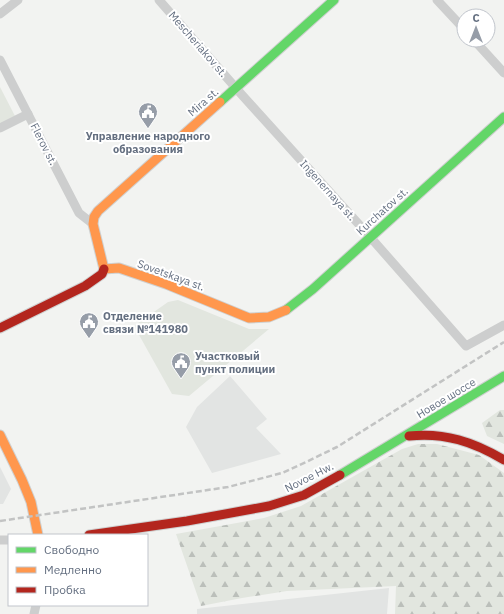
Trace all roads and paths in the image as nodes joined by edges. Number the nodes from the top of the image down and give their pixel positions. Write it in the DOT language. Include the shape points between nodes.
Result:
graph roads {
  1 [pos="18,0"];
  2 [pos="159,0"];
  3 [pos="334,0"];
  4 [pos="437,0"];
  5 [pos="0,14"];
  6 [pos="456,20"];
  7 [pos="481,48"];
  8 [pos="0,60"];
  9 [pos="504,73"];
  10 [pos="4,77"];
  11 [pos="237,88"];
  12 [pos="28,114"];
  13 [pos="504,117"];
  14 [pos="0,128"];
  15 [pos="93,224"];
  16 [pos="371,237"];
  17 [pos="104,268"];
  18 [pos="273,317"];
  19 [pos="504,325"];
  20 [pos="0,328"];
  21 [pos="503,379"];
  22 [pos="438,416"];
  23 [pos="0,435"];
  24 [pos="404,437"];
  25 [pos="450,437"];
  26 [pos="504,460"];
  27 [pos="38,534"];
  28 [pos="96,534"];
  1 -- 5 [label="street"];
  2 -- 11 [label="street, Mescheriakov st."];
  3 -- 11 [label="main road, Mira st."];
  4 -- 6 [label="street"];
  7 -- 9 [label="street"];
  8 -- 10 [label="street, Flerov st."];
  10 -- 12 [label="street, Flerov st."];
  11 -- 15 [label="main road, Mira st." via="106,203 94,217"];
  11 -- 16 [label="street, Ingenernaya st."];
  12 -- 14 [label="street"];
  12 -- 15 [label="street, Flerov st." via="79,213"];
  13 -- 16 [label="main road, Kurchatov st."];
  15 -- 17 [label="main road"];
  16 -- 18 [label="main road, Kurchatov st." via="313,289"];
  16 -- 19 [label="street, Ingenernaya st." via="466,346"];
  17 -- 18 [label="main road, Sovetskaya st." via="119,268 248,318"];
  17 -- 20 [label="main road" via="102,274 90,283"];
  21 -- 22 [label="main road, Новое шоссе"];
  22 -- 24 [label="main road, Новое шоссе"];
  22 -- 25 [label="main road" via="439,426 445,435"];
  23 -- 27 [label="main road" via="31,502"];
  24 -- 25 [label="main road, Novoe Hw." via="426,434"];
  24 -- 28 [label="main road, Novoe Hw." via="316,489 288,502"];
  25 -- 26 [label="main road, Novoe Hw." via="476,445"];
}
